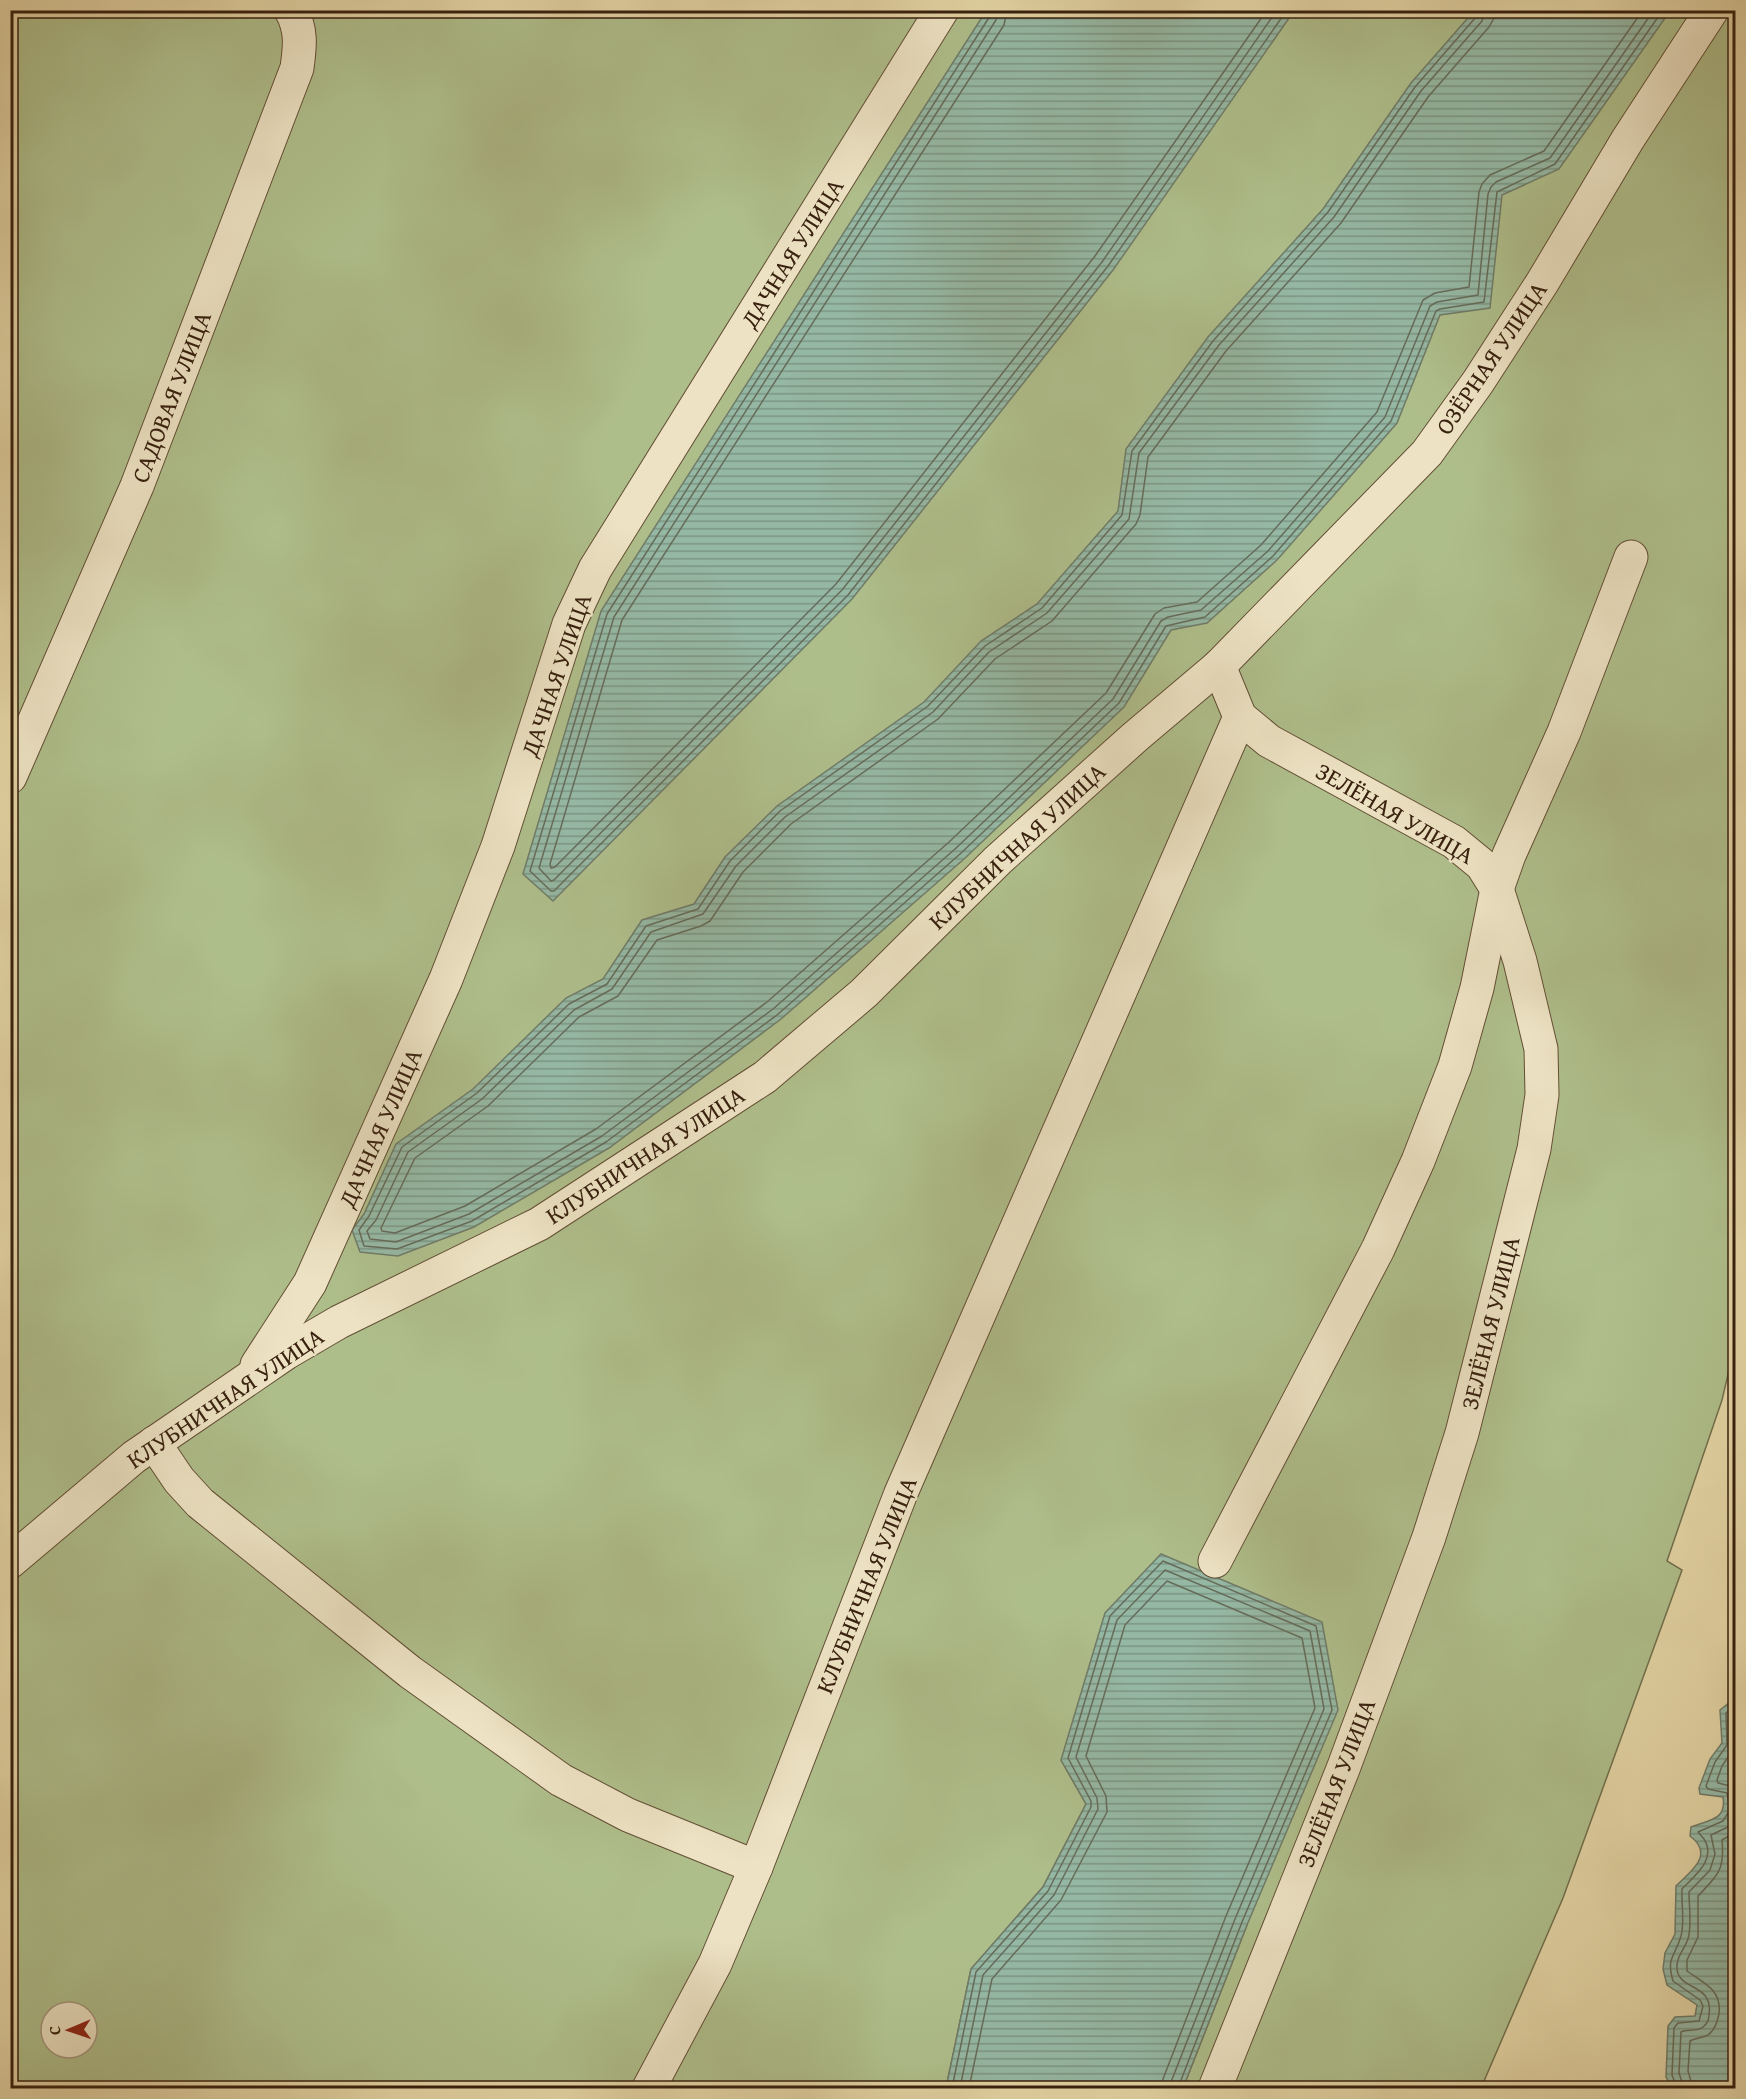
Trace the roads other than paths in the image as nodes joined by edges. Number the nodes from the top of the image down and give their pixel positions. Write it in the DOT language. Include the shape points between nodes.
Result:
graph roads {
  1 [pos="291,10"];
  2 [pos="942,10"];
  3 [pos="1712,10"];
  4 [pos="1630,557"];
  5 [pos="1219,666"];
  6 [pos="1240,717"];
  7 [pos="10,777"];
  8 [pos="1497,889"];
  9 [pos="247,1380"];
  10 [pos="154,1443"];
  11 [pos="1215,1561"];
  12 [pos="10,1562"];
  13 [pos="756,1867"];
  14 [pos="650,2088"];
  15 [pos="1215,2088"];
  1 -- 7 [label="street, САДОВАЯ УЛИЦА" via="301,44 297,68 137,486"];
  2 -- 9 [label="street, ДАЧНАЯ УЛИЦА" via="595,569 569,624 498,846 446,979 310,1283"];
  3 -- 5 [label="street, ОЗЁРНАЯ УЛИЦА" via="1628,139 1542,283 1427,453"];
  4 -- 8 [label="street" via="1564,732"];
  5 -- 6 [label="street, ЗЕЛЁНАЯ УЛИЦА"];
  5 -- 9 [label="street, КЛУБНИЧНАЯ УЛИЦА" via="998,860 864,993 765,1077 539,1224 339,1322"];
  6 -- 8 [label="street, ЗЕЛЁНАЯ УЛИЦА" via="1269,741 1454,842 1482,865"];
  6 -- 13 [label="street, КЛУБНИЧНАЯ УЛИЦА" via="902,1493"];
  8 -- 11 [label="street" via="1477,988 1455,1066 1418,1161 1378,1249"];
  8 -- 15 [label="street, ЗЕЛЁНАЯ УЛИЦА" via="1520,961 1541,1049 1542,1095 1534,1149 1462,1433 1429,1537 1339,1780"];
  9 -- 10 [label="street, КЛУБНИЧНАЯ УЛИЦА"];
  10 -- 12 [label="street, КЛУБНИЧНАЯ УЛИЦА"];
  10 -- 13 [label="street" via="200,1503 410,1672 561,1780 628,1815"];
  13 -- 14 [label="street, КЛУБНИЧНАЯ УЛИЦА" via="715,1964"];
}
